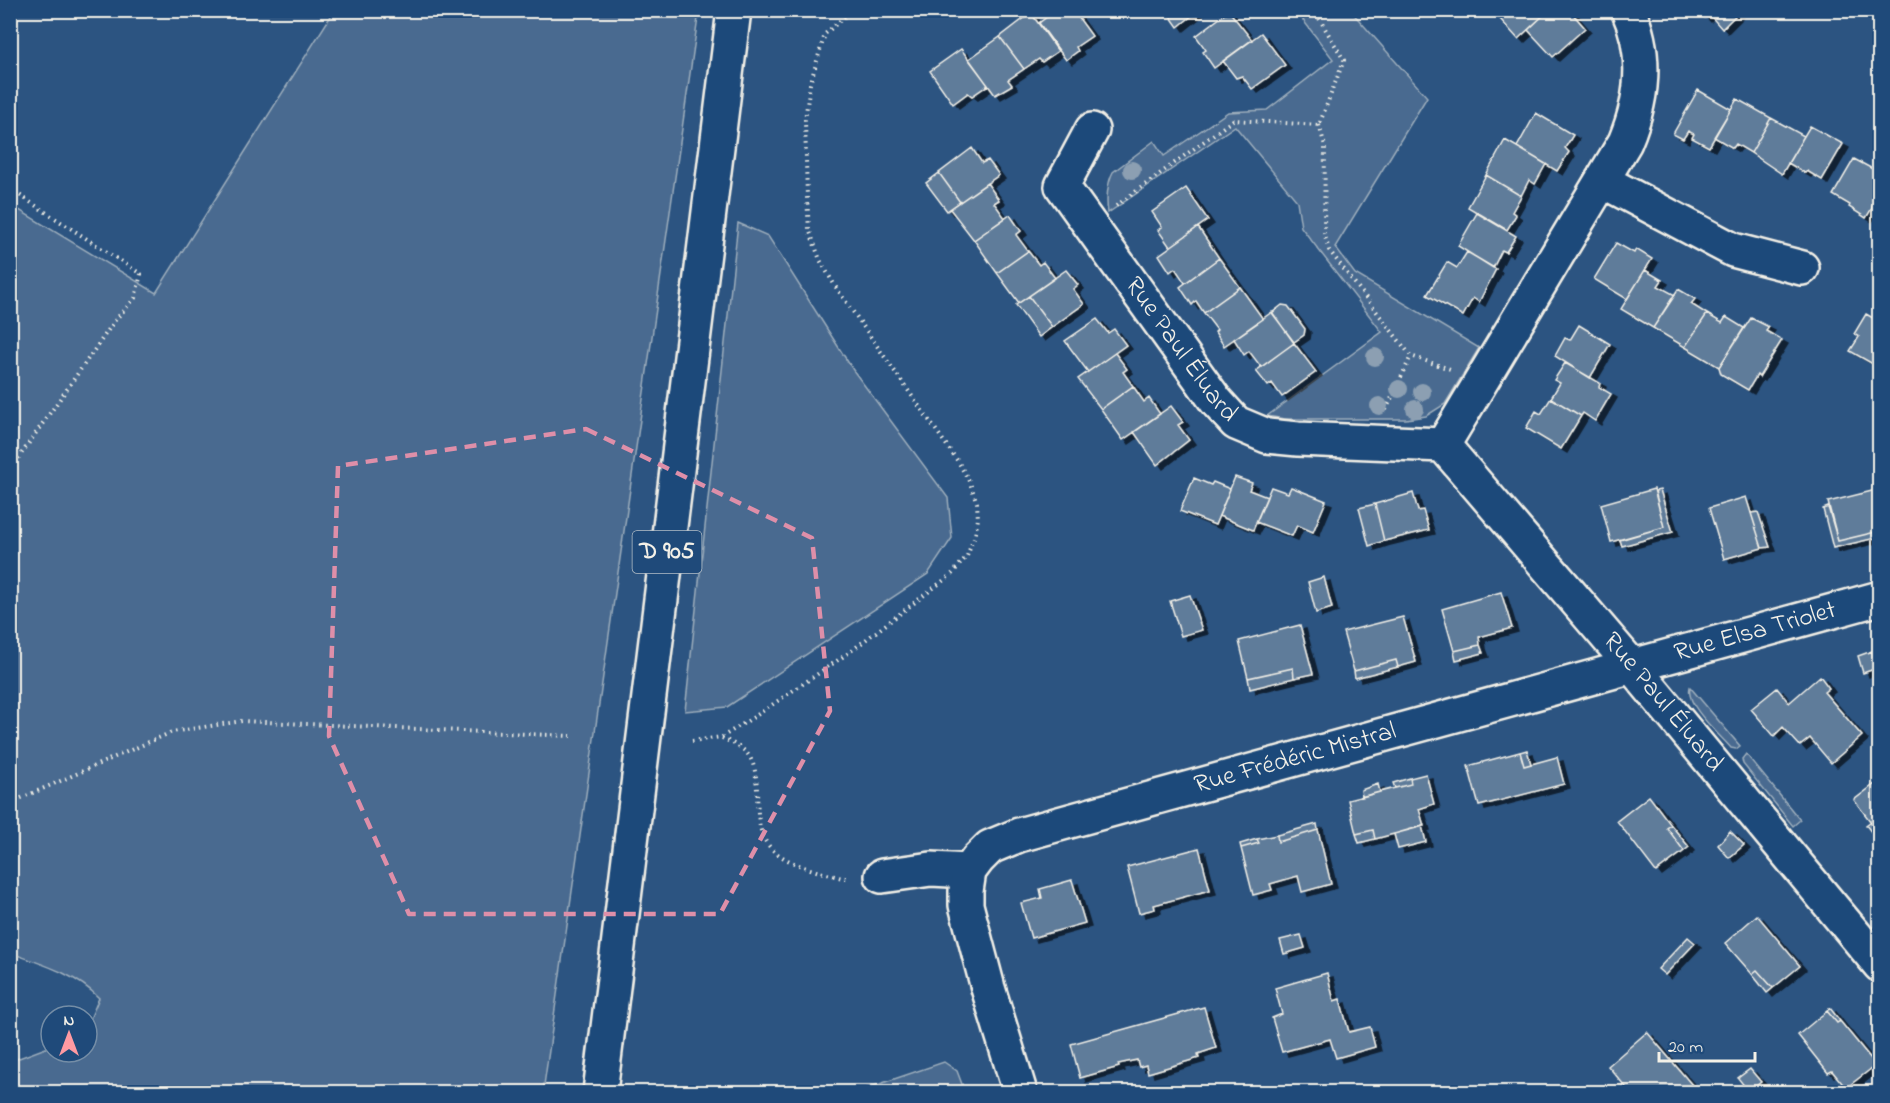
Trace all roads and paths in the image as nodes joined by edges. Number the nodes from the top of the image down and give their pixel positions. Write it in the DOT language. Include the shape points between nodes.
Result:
graph roads {
  1 [pos="734,10"];
  2 [pos="852,10"];
  3 [pos="1314,10"];
  4 [pos="1628,10"];
  5 [pos="1319,125"];
  6 [pos="1092,130"];
  7 [pos="1603,181"];
  8 [pos="10,189"];
  9 [pos="1089,226"];
  10 [pos="1802,268"];
  11 [pos="1411,356"];
  12 [pos="1482,380"];
  13 [pos="1372,441"];
  14 [pos="1443,445"];
  15 [pos="10,470"];
  16 [pos="1880,598"];
  17 [pos="1632,666"];
  18 [pos="571,736"];
  19 [pos="722,737"];
  20 [pos="692,741"];
  21 [pos="10,802"];
  22 [pos="969,871"];
  23 [pos="882,876"];
  24 [pos="1880,965"];
  25 [pos="600,1092"];
  26 [pos="1020,1092"];
  1 -- 25 [label="street, D 905"];
  2 -- 19 [label="path" via="825,34 810,84 806,120 809,229 835,286 970,483 977,503 975,536 967,556 952,574 847,654"];
  3 -- 5 [label="path" via="1344,60"];
  4 -- 7 [label="street" via="1641,56 1639,100 1634,122"];
  5 -- 9 [label="path" via="1233,120"];
  5 -- 11 [label="path" via="1325,146 1326,243"];
  6 -- 9 [label="street, Rue Paul Éluard" via="1062,186"];
  7 -- 10 [label="street" via="1733,250"];
  7 -- 12 [label="street"];
  8 -- 15 [label="path" via="141,274 135,298 116,319"];
  9 -- 13 [label="street, Rue Paul Éluard" via="1236,423 1266,436"];
  11 -- 12 [label="path"];
  11 -- 13 [label="path"];
  12 -- 14 [label="street"];
  13 -- 14 [label="street, Rue Paul Éluard"];
  14 -- 17 [label="street, Rue Paul Éluard"];
  16 -- 17 [label="street, Rue Elsa Triolet"];
  17 -- 22 [label="street, Rue Frédéric Mistral" via="1019,835 990,847"];
  17 -- 24 [label="street, Rue Paul Éluard"];
  18 -- 21 [label="path" via="242,721 172,732"];
  19 -- 20 [label="path"];
  19 -- 23 [label="path" via="746,753 751,762 761,830 773,851 842,878"];
  22 -- 23 [label="street" via="931,869"];
  22 -- 26 [label="street" via="966,905"];
}
